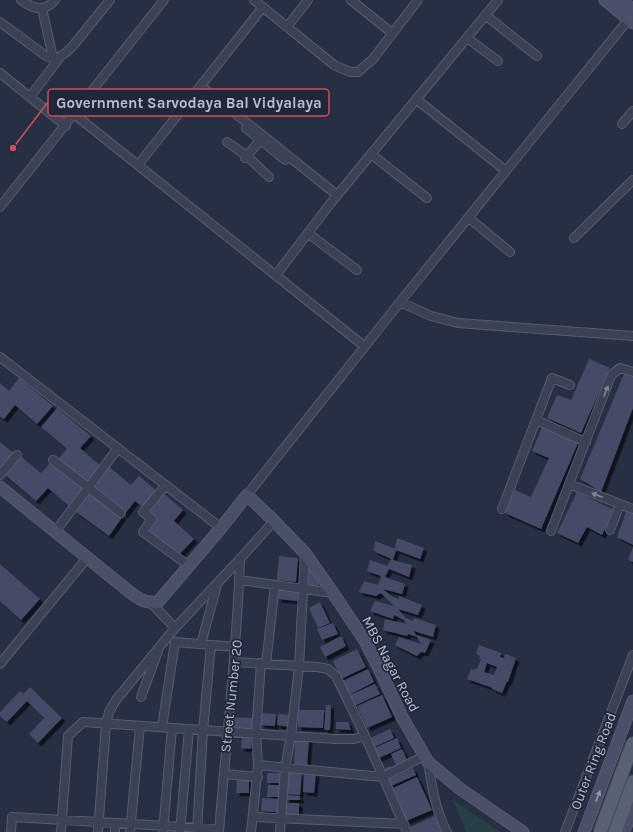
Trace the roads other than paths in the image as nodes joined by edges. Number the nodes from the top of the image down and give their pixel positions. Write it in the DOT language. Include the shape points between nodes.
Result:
graph roads {
  1 [pos="21,0"];
  2 [pos="56,0"];
  3 [pos="110,0"];
  4 [pos="164,0"];
  5 [pos="254,0"];
  6 [pos="308,0"];
  7 [pos="351,0"];
  8 [pos="418,0"];
  9 [pos="498,0"];
  10 [pos="605,0"];
  11 [pos="263,7"];
  12 [pos="42,8"];
  13 [pos="629,10"];
  14 [pos="485,16"];
  15 [pos="0,22"];
  16 [pos="287,27"];
  17 [pos="392,33"];
  18 [pos="467,38"];
  19 [pos="537,56"];
  20 [pos="57,58"];
  21 [pos="498,61"];
  22 [pos="0,73"];
  23 [pos="201,86"];
  24 [pos="30,97"];
  25 [pos="416,99"];
  26 [pos="633,111"];
  27 [pos="74,114"];
  28 [pos="237,121"];
  29 [pos="622,124"];
  30 [pos="66,126"];
  31 [pos="262,138"];
  32 [pos="227,142"];
  33 [pos="370,154"];
  34 [pos="246,157"];
  35 [pos="285,160"];
  36 [pos="138,165"];
  37 [pos="506,171"];
  38 [pos="269,177"];
  39 [pos="633,180"];
  40 [pos="337,195"];
  41 [pos="427,198"];
  42 [pos="0,207"];
  43 [pos="469,218"];
  44 [pos="308,234"];
  45 [pos="574,238"];
  46 [pos="510,252"];
  47 [pos="357,270"];
  48 [pos="276,275"];
  49 [pos="400,302"];
  50 [pos="633,336"];
  51 [pos="364,346"];
  52 [pos="0,357"];
  53 [pos="633,372"];
  54 [pos="570,385"];
  55 [pos="536,420"];
  56 [pos="586,442"];
  57 [pos="118,448"];
  58 [pos="17,455"];
  59 [pos="53,460"];
  60 [pos="0,475"];
  61 [pos="569,484"];
  62 [pos="166,485"];
  63 [pos="0,488"];
  64 [pos="88,488"];
  65 [pos="247,494"];
  66 [pos="620,504"];
  67 [pos="502,509"];
  68 [pos="633,509"];
  69 [pos="121,513"];
  70 [pos="274,521"];
  71 [pos="221,528"];
  72 [pos="610,530"];
  73 [pos="551,531"];
  74 [pos="55,532"];
  75 [pos="305,553"];
  76 [pos="87,558"];
  77 [pos="240,559"];
  78 [pos="189,566"];
  79 [pos="240,580"];
  80 [pos="218,583"];
  81 [pos="275,584"];
  82 [pos="303,588"];
  83 [pos="333,593"];
  84 [pos="151,603"];
  85 [pos="175,628"];
  86 [pos="201,644"];
  87 [pos="161,645"];
  88 [pos="211,645"];
  89 [pos="236,647"];
  90 [pos="633,655"];
  91 [pos="235,662"];
  92 [pos="0,664"];
  93 [pos="263,664"];
  94 [pos="299,666"];
  95 [pos="141,697"];
  96 [pos="633,701"];
  97 [pos="106,724"];
  98 [pos="140,726"];
  99 [pos="162,727"];
  100 [pos="172,728"];
  101 [pos="189,729"];
  102 [pos="203,730"];
  103 [pos="227,731"];
  104 [pos="256,733"];
  105 [pos="291,736"];
  106 [pos="365,736"];
  107 [pos="633,743"];
  108 [pos="612,756"];
  109 [pos="426,759"];
  110 [pos="258,765"];
  111 [pos="633,765"];
  112 [pos="285,768"];
  113 [pos="224,774"];
  114 [pos="258,777"];
  115 [pos="383,777"];
  116 [pos="633,782"];
  117 [pos="633,807"];
  118 [pos="253,817"];
  119 [pos="280,818"];
  120 [pos="62,820"];
  121 [pos="99,822"];
  122 [pos="115,823"];
  123 [pos="130,828"];
  124 [pos="406,828"];
  125 [pos="148,829"];
  126 [pos="164,829"];
  127 [pos="181,830"];
  128 [pos="197,830"];
  129 [pos="219,831"];
  130 [pos="11,832"];
  131 [pos="61,832"];
  132 [pos="98,832"];
  133 [pos="115,832"];
  134 [pos="251,832"];
  135 [pos="280,832"];
  136 [pos="447,832"];
  137 [pos="524,832"];
  138 [pos="565,832"];
  139 [pos="584,832"];
  140 [pos="600,832"];
  141 [pos="615,832"];
  142 [pos="624,832"];
  1 -- 12 [label="street" via="33,8"];
  2 -- 12 [label="street" via="51,6"];
  3 -- 20 [label="street" via="72,47"];
  4 -- 27 [label="street"];
  5 -- 11 [label="street"];
  6 -- 16 [label="street"];
  7 -- 17 [label="street"];
  8 -- 17 [label="street"];
  9 -- 14 [label="street"];
  10 -- 13 [label="street"];
  11 -- 16 [label="street"];
  11 -- 23 [label="street"];
  12 -- 20 [label="street"];
  13 -- 37 [label="street"];
  14 -- 18 [label="street"];
  14 -- 19 [label="street"];
  15 -- 20 [label="street" via="38,51"];
  16 -- 17 [label="street" via="334,64 350,72 358,72 373,60"];
  18 -- 21 [label="street"];
  18 -- 25 [label="street"];
  20 -- 24 [label="street"];
  22 -- 24 [label="street"];
  23 -- 31 [label="street"];
  23 -- 36 [label="street"];
  24 -- 30 [label="street"];
  25 -- 33 [label="street"];
  25 -- 37 [label="street"];
  26 -- 29 [label="street"];
  27 -- 30 [label="street"];
  27 -- 36 [label="street"];
  28 -- 31 [label="street"];
  30 -- 42 [label="street"];
  31 -- 34 [label="street"];
  31 -- 35 [label="street"];
  31 -- 40 [label="street"];
  32 -- 34 [label="street"];
  33 -- 40 [label="street"];
  33 -- 41 [label="street"];
  34 -- 38 [label="street"];
  36 -- 48 [label="street"];
  37 -- 43 [label="street"];
  39 -- 45 [label="street"];
  40 -- 44 [label="street"];
  43 -- 46 [label="street"];
  43 -- 49 [label="street"];
  44 -- 47 [label="street"];
  44 -- 48 [label="street"];
  48 -- 51 [label="street"];
  49 -- 50 [label="street" via="432,316 458,323"];
  49 -- 51 [label="street"];
  51 -- 65 [label="street"];
  52 -- 57 [label="street"];
  56 -- 53 [label="street, one-way" via="611,376 620,368"];
  54 -- 55 [label="street" via="552,378"];
  55 -- 56 [label="street"];
  55 -- 67 [label="street"];
  56 -- 61 [label="street"];
  57 -- 62 [label="street"];
  57 -- 64 [label="street"];
  58 -- 60 [label="street"];
  59 -- 64 [label="street"];
  66 -- 61 [label="street, one-way"];
  61 -- 73 [label="street"];
  62 -- 71 [label="street"];
  62 -- 78 [label="street" via="143,512 152,520 143,532"];
  63 -- 74 [label="street"];
  64 -- 69 [label="street"];
  64 -- 74 [label="street"];
  65 -- 70 [label="street, MBS Nagar Road"];
  65 -- 71 [label="street"];
  66 -- 68 [label="street"];
  66 -- 72 [label="street"];
  70 -- 75 [label="street, MBS Nagar Road"];
  70 -- 77 [label="street"];
  71 -- 78 [label="street"];
  74 -- 76 [label="street"];
  75 -- 82 [label="street"];
  75 -- 83 [label="street, MBS Nagar Road"];
  76 -- 84 [label="street" via="137,597"];
  76 -- 92 [label="street"];
  77 -- 79 [label="street, Street Number 20"];
  77 -- 80 [label="street"];
  78 -- 84 [label="street" via="158,602"];
  79 -- 81 [label="street"];
  79 -- 89 [label="street, Street Number 20"];
  80 -- 85 [label="street"];
  80 -- 86 [label="street"];
  81 -- 82 [label="street"];
  81 -- 93 [label="street"];
  82 -- 83 [label="street"];
  82 -- 94 [label="street"];
  83 -- 109 [label="street, MBS Nagar Road" via="365,641 402,717"];
  84 -- 85 [label="street"];
  85 -- 87 [label="street"];
  86 -- 88 [label="street"];
  86 -- 99 [label="street" via="175,642"];
  87 -- 95 [label="street"];
  87 -- 97 [label="street" via="116,700"];
  88 -- 89 [label="street"];
  88 -- 102 [label="street"];
  89 -- 91 [label="street, Street Number 20"];
  90 -- 138 [label="street"];
  91 -- 93 [label="street"];
  91 -- 103 [label="street, Street Number 20"];
  93 -- 94 [label="street"];
  93 -- 104 [label="street"];
  94 -- 105 [label="street"];
  94 -- 106 [label="street" via="323,668 336,676"];
  96 -- 108 [label="street, Outer Ring Road"];
  97 -- 98 [label="street"];
  97 -- 120 [label="street" via="84,722 68,736"];
  97 -- 121 [label="street"];
  98 -- 99 [label="street"];
  98 -- 123 [label="street"];
  99 -- 100 [label="street"];
  100 -- 101 [label="street"];
  100 -- 126 [label="street"];
  101 -- 102 [label="street"];
  101 -- 127 [label="street"];
  102 -- 103 [label="street"];
  102 -- 128 [label="street"];
  103 -- 104 [label="street"];
  103 -- 113 [label="street, Street Number 20"];
  104 -- 105 [label="street"];
  104 -- 110 [label="street"];
  105 -- 106 [label="street" via="336,739"];
  105 -- 112 [label="street"];
  106 -- 115 [label="street"];
  107 -- 140 [label="main road, bridge"];
  108 -- 111 [label="street"];
  139 -- 108 [label="street, Outer Ring Road, one-way"];
  109 -- 115 [label="street"];
  109 -- 136 [label="street" via="438,814"];
  109 -- 137 [label="street, MBS Nagar Road" via="465,792"];
  110 -- 112 [label="street"];
  110 -- 114 [label="street"];
  112 -- 115 [label="street"];
  112 -- 119 [label="street"];
  113 -- 114 [label="street"];
  113 -- 129 [label="street, Street Number 20"];
  114 -- 118 [label="street"];
  115 -- 124 [label="street"];
  116 -- 141 [label="main road"];
  117 -- 142 [label="street"];
  118 -- 119 [label="street"];
  118 -- 134 [label="street"];
  119 -- 124 [label="street"];
  119 -- 135 [label="street"];
  120 -- 121 [label="street"];
  120 -- 130 [label="street" via="12,817"];
  120 -- 131 [label="street"];
  121 -- 122 [label="street"];
  121 -- 132 [label="street"];
  122 -- 123 [label="street"];
  122 -- 133 [label="street"];
  123 -- 125 [label="street"];
  125 -- 126 [label="street"];
  126 -- 127 [label="street"];
  127 -- 128 [label="street"];
  128 -- 129 [label="street"];
}
